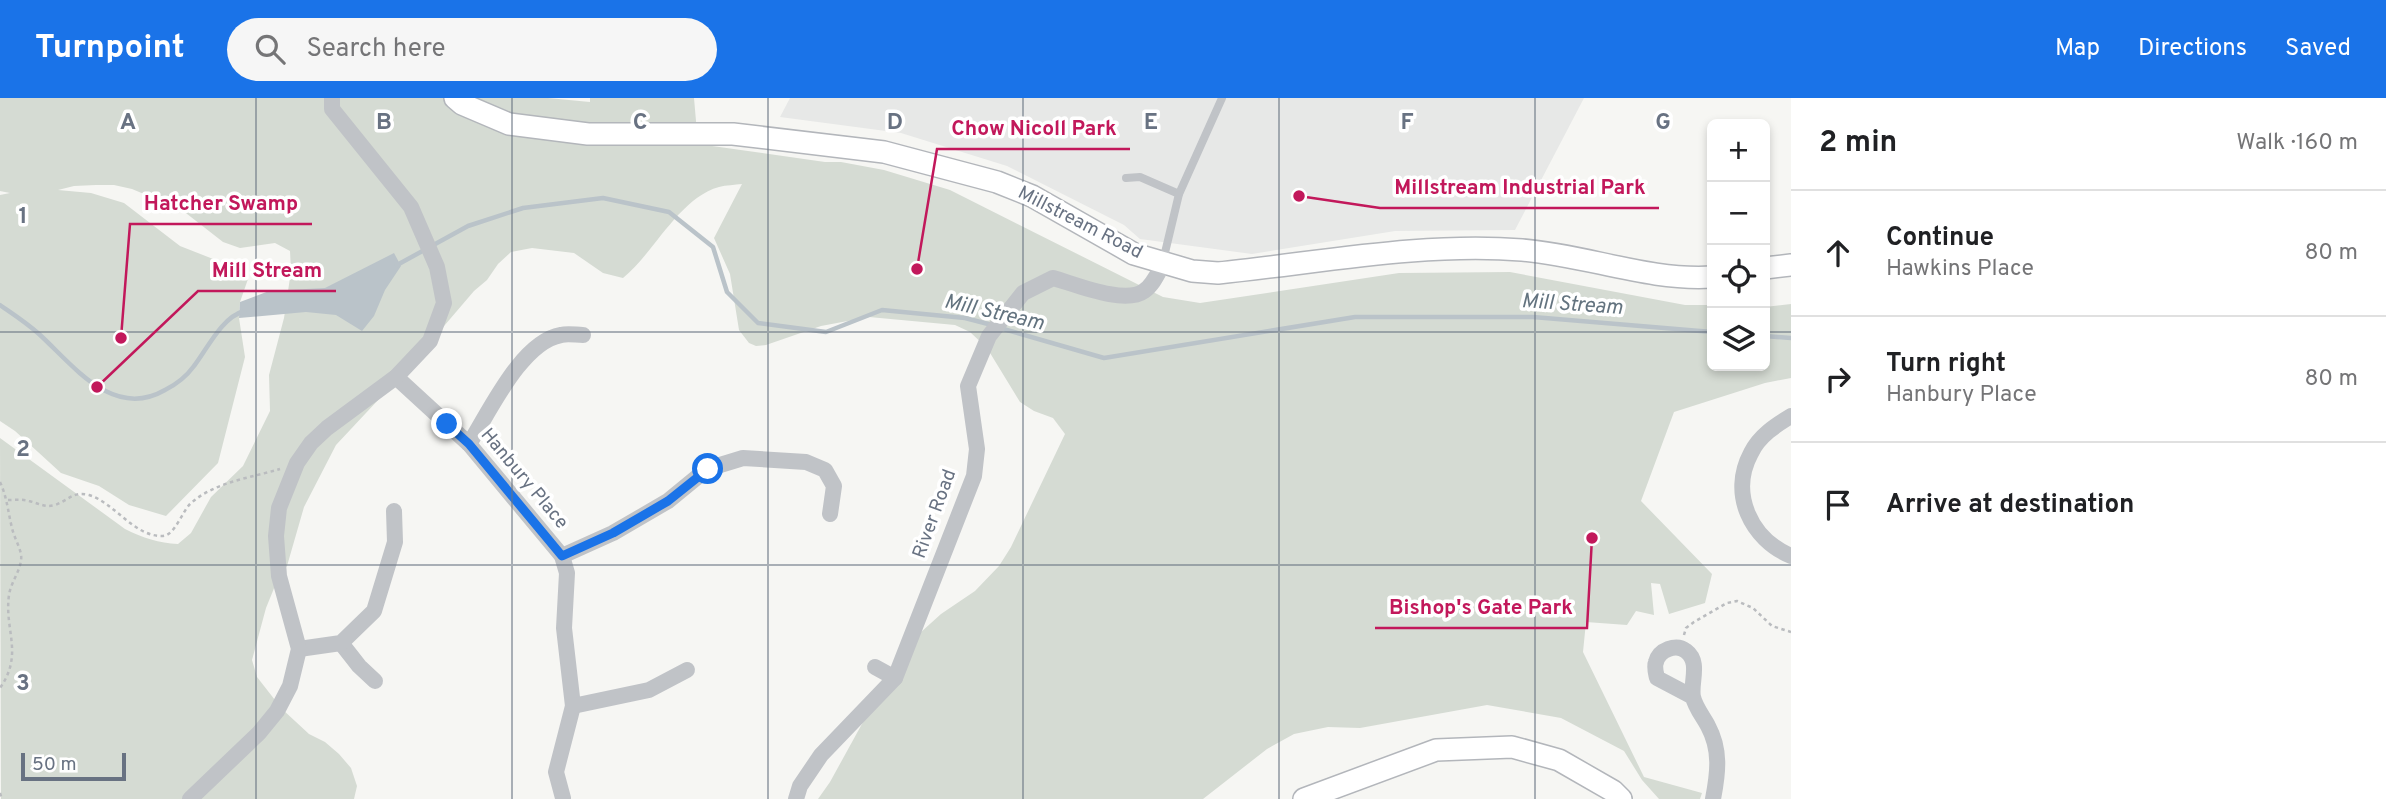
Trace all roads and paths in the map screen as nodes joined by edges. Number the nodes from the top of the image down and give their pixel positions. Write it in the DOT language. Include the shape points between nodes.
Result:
graph roads {
  1 [pos="332,98"];
  2 [pos="455,98"];
  3 [pos="1222,98"];
  4 [pos="1126,178"];
  5 [pos="1179,194"];
  6 [pos="1163,264"];
  7 [pos="1791,265"];
  8 [pos="1770,267"];
  9 [pos="1707,276"];
  10 [pos="583,335"];
  11 [pos="396,377"];
  12 [pos="1791,416"];
  13 [pos="469,444"];
  14 [pos="297,463"];
  15 [pos="0,482"];
  16 [pos="8,500"];
  17 [pos="394,511"];
  18 [pos="830,514"];
  19 [pos="562,556"];
  20 [pos="1791,556"];
  21 [pos="1791,632"];
  22 [pos="341,643"];
  23 [pos="1680,648"];
  24 [pos="299,649"];
  25 [pos="875,667"];
  26 [pos="687,670"];
  27 [pos="895,678"];
  28 [pos="375,681"];
  29 [pos="0,688"];
  30 [pos="1693,698"];
  31 [pos="573,706"];
  32 [pos="0,793"];
  33 [pos="563,798"];
  34 [pos="2,799"];
  35 [pos="190,799"];
  36 [pos="796,799"];
  37 [pos="1307,799"];
  38 [pos="1336,799"];
  39 [pos="1605,799"];
  40 [pos="1621,799"];
  41 [pos="1713,799"];
  1 -- 11 [label="street" via="332,109 411,207 437,267 444,303 430,341"];
  2 -- 6 [label="street, Millstream Road" via="509,124 575,132 733,134 884,152 1032,195 1134,254"];
  3 -- 5 [label="lane"];
  4 -- 5 [label="lane" via="1140,177"];
  5 -- 6 [label="lane"];
  6 -- 9 [label="street, Millstream Road" via="1218,273 1387,254 1496,249 1558,254 1675,276"];
  6 -- 27 [label="street, River Road" via="1144,292 1125,297 1053,278 1023,293 989,336 968,386 977,449 974,476"];
  7 -- 8 [label="street"];
  10 -- 13 [label="street" via="561,335 540,344 514,371"];
  11 -- 13 [label="street, Hanbury Place"];
  11 -- 14 [label="street" via="327,428"];
  12 -- 20 [label="street" via="1751,451 1743,476 1744,504 1755,530 1774,549"];
  13 -- 19 [label="street, Hanbury Place"];
  14 -- 16 [label="path" via="225,484 192,502 164,536 128,522 101,499 87,495 76,493 43,506"];
  14 -- 24 [label="street" via="279,508 276,536 279,576"];
  15 -- 16 [label="path"];
  16 -- 29 [label="path" via="21,554 9,596 13,656"];
  17 -- 22 [label="street" via="395,542 374,611"];
  18 -- 19 [label="street" via="834,486 825,470 806,462 743,458 708,469 668,501"];
  19 -- 31 [label="street, Hanbury Place" via="568,573 564,628"];
  21 -- 23 [label="path" via="1772,626 1753,608 1737,601 1686,628"];
  22 -- 24 [label="street"];
  22 -- 28 [label="street"];
  23 -- 30 [label="street" via="1691,657"];
  23 -- 30 [label="street" via="1662,652 1656,661 1657,678"];
  24 -- 35 [label="street" via="290,687 277,711"];
  25 -- 27 [label="street"];
  26 -- 31 [label="street" via="649,690"];
  27 -- 36 [label="street, River Road" via="821,755"];
  30 -- 41 [label="street" via="1715,740 1719,771"];
  31 -- 33 [label="street, Hanbury Place" via="556,772"];
  32 -- 34 [label="path"];
  37 -- 40 [label="street" via="1436,750 1512,747 1559,760"];
  38 -- 39 [label="street" via="1441,760 1509,758 1555,770"];
}
